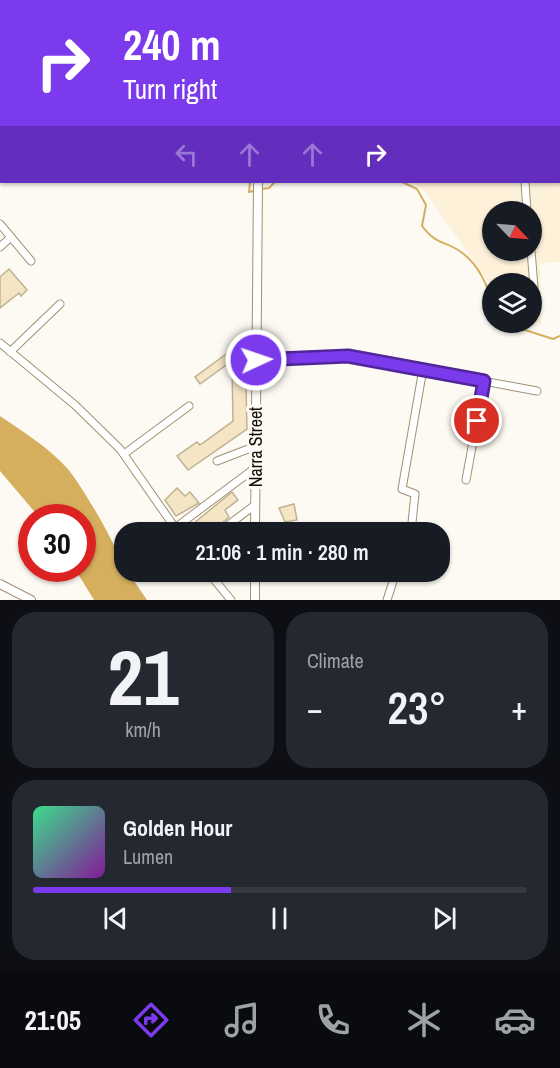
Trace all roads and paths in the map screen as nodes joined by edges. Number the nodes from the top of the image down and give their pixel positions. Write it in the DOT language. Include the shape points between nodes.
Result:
graph roads {
  1 [pos="258,183"];
  2 [pos="525,183"];
  3 [pos="526,201"];
  4 [pos="0,224"];
  5 [pos="11,237"];
  6 [pos="0,247"];
  7 [pos="31,261"];
  8 [pos="60,304"];
  9 [pos="0,343"];
  10 [pos="10,352"];
  11 [pos="256,360"];
  12 [pos="423,369"];
  13 [pos="484,381"];
  14 [pos="537,390"];
  15 [pos="189,406"];
  16 [pos="256,446"];
  17 [pos="124,454"];
  18 [pos="217,461"];
  19 [pos="255,468"];
  20 [pos="466,480"];
  21 [pos="255,505"];
  22 [pos="171,522"];
  23 [pos="187,522"];
  24 [pos="232,522"];
  25 [pos="255,522"];
  26 [pos="412,522"];
  27 [pos="216,582"];
  28 [pos="255,582"];
  29 [pos="393,582"];
  30 [pos="0,584"];
  31 [pos="31,600"];
  32 [pos="231,600"];
  33 [pos="255,600"];
  34 [pos="387,600"];
  1 -- 11 [label="main road, Narra Street"];
  2 -- 3 [label="street"];
  4 -- 5 [label="street"];
  5 -- 6 [label="street"];
  5 -- 7 [label="street"];
  8 -- 10 [label="street"];
  9 -- 10 [label="street"];
  10 -- 17 [label="street" via="75,405"];
  11 -- 12 [label="street" via="348,356"];
  11 -- 16 [label="main road, Narra Street"];
  12 -- 13 [label="street"];
  12 -- 26 [label="street" via="402,489 415,494"];
  13 -- 14 [label="street"];
  13 -- 20 [label="street"];
  15 -- 17 [label="street"];
  16 -- 18 [label="street"];
  16 -- 19 [label="main road, Narra Street"];
  17 -- 22 [label="street"];
  19 -- 21 [label="main road, Narra Street"];
  19 -- 23 [label="street"];
  21 -- 24 [label="street"];
  21 -- 25 [label="main road, Narra Street"];
  27 -- 32 [label="street"];
  28 -- 33 [label="main road"];
  29 -- 34 [label="street"];
  30 -- 31 [label="main road"];
}
